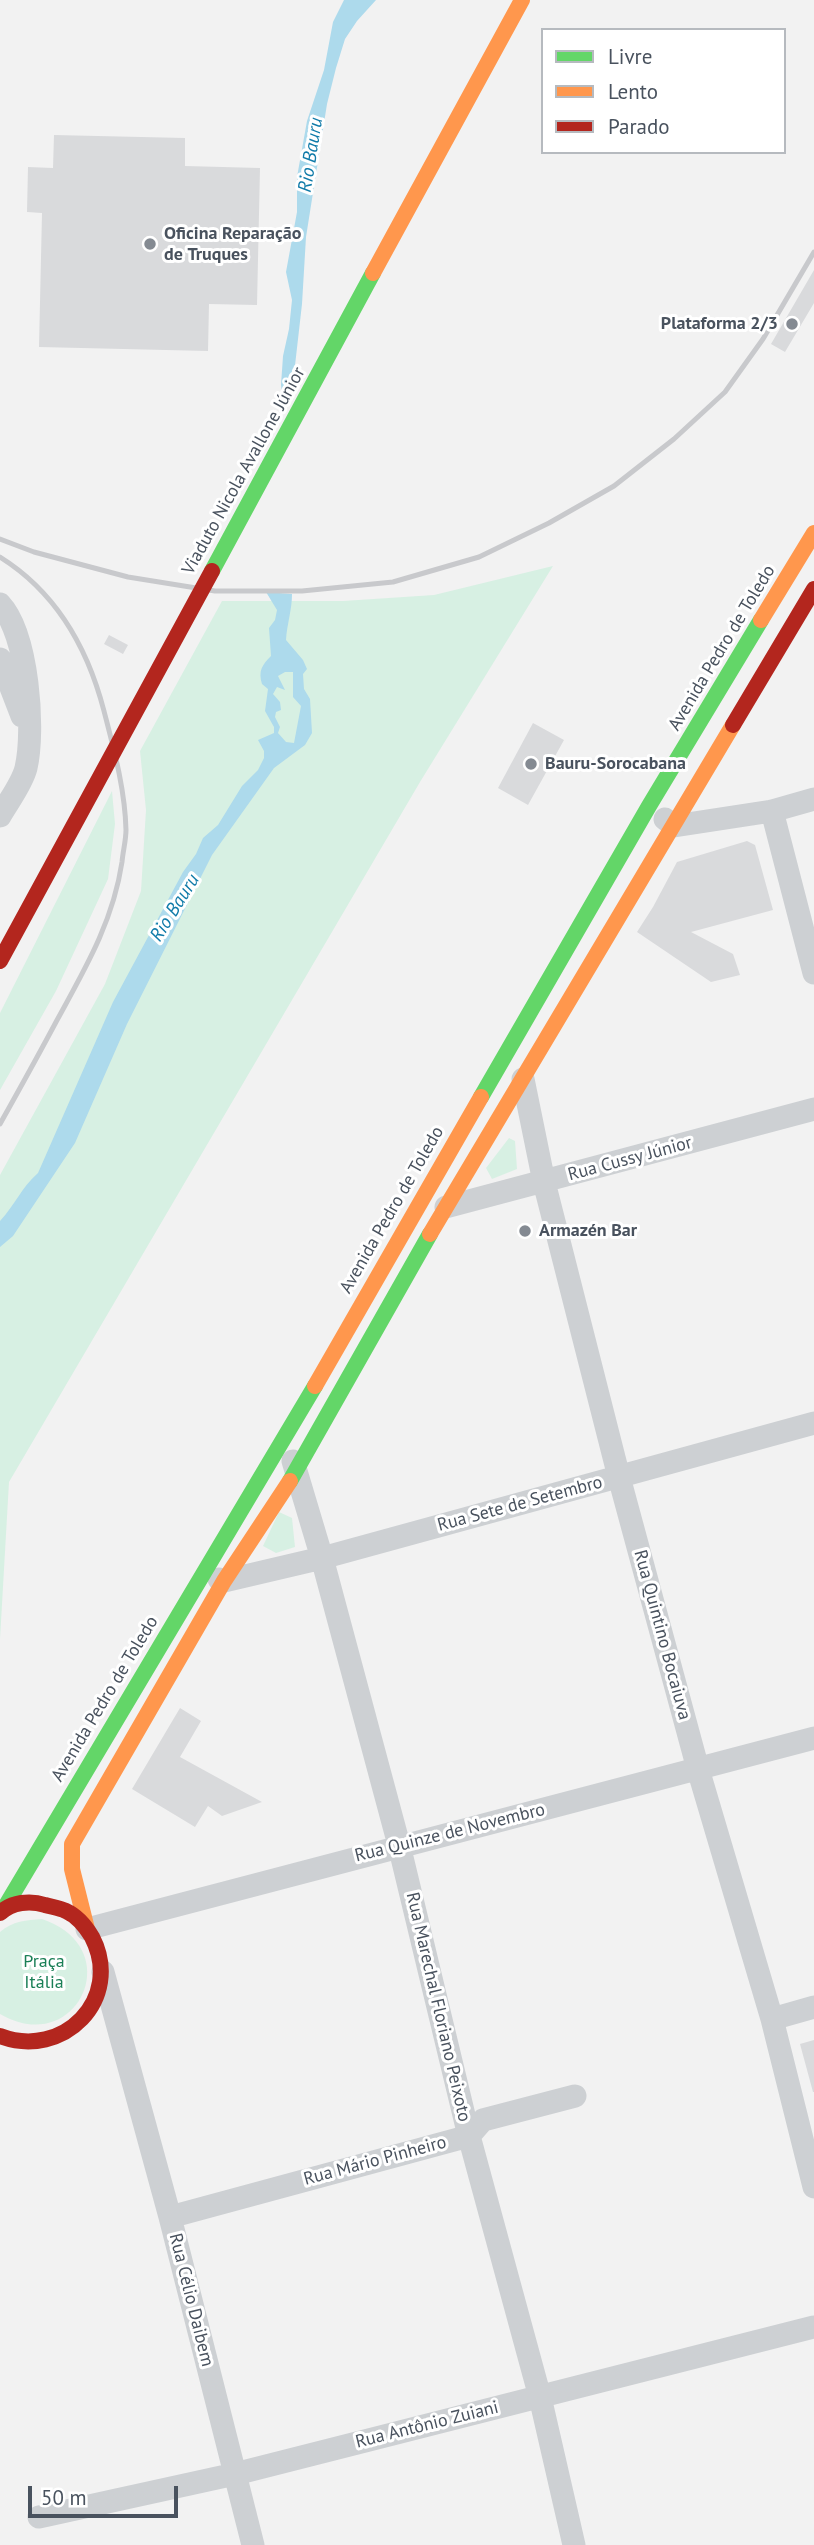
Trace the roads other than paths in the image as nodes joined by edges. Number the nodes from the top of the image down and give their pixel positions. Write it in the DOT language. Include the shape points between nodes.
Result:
graph roads {
  1 [pos="522,0"];
  2 [pos="814,533"];
  3 [pos="814,589"];
  4 [pos="0,604"];
  5 [pos="0,659"];
  6 [pos="29,732"];
  7 [pos="814,800"];
  8 [pos="649,806"];
  9 [pos="772,811"];
  10 [pos="0,817"];
  11 [pos="674,826"];
  12 [pos="0,961"];
  13 [pos="814,973"];
  14 [pos="523,1079"];
  15 [pos="814,1109"];
  16 [pos="544,1182"];
  17 [pos="446,1207"];
  18 [pos="392,1249"];
  19 [pos="413,1262"];
  20 [pos="814,1423"];
  21 [pos="284,1439"];
  22 [pos="297,1471"];
  23 [pos="619,1477"];
  24 [pos="322,1558"];
  25 [pos="214,1577"];
  26 [pos="814,1738"];
  27 [pos="698,1769"];
  28 [pos="399,1845"];
  29 [pos="3,1910"];
  30 [pos="87,1929"];
  31 [pos="103,1969"];
  32 [pos="814,2007"];
  33 [pos="772,2019"];
  34 [pos="1,2037"];
  35 [pos="575,2096"];
  36 [pos="469,2136"];
  37 [pos="814,2187"];
  38 [pos="170,2217"];
  39 [pos="814,2327"];
  40 [pos="540,2397"];
  41 [pos="235,2474"];
  42 [pos="39,2517"];
  43 [pos="253,2545"];
  44 [pos="574,2545"];
  1 -- 12 [label="main road, Viaduto Nicola Avallone Júnior, bridge"];
  2 -- 8 [label="main road, Avenida Pedro de Toledo"];
  3 -- 11 [label="main road, Avenida Pedro de Toledo"];
  4 -- 6 [label="street" via="7,611 24,660"];
  5 -- 6 [label="street"];
  6 -- 10 [label="street" via="26,769"];
  7 -- 9 [label="street"];
  8 -- 11 [label="street"];
  8 -- 18 [label="main road, Avenida Pedro de Toledo"];
  9 -- 11 [label="street"];
  9 -- 13 [label="street"];
  11 -- 14 [label="main road, Avenida Pedro de Toledo"];
  14 -- 16 [label="street, Rua Quintino Bocaiuva"];
  14 -- 17 [label="main road, Avenida Pedro de Toledo"];
  15 -- 16 [label="street, Rua Cussy Júnior"];
  16 -- 17 [label="street, Rua Cussy Júnior"];
  16 -- 23 [label="street, Rua Quintino Bocaiuva"];
  17 -- 19 [label="main road, Avenida Pedro de Toledo"];
  18 -- 19 [label="main road"];
  18 -- 21 [label="main road, Avenida Pedro de Toledo"];
  19 -- 22 [label="main road, Avenida Pedro de Toledo"];
  20 -- 23 [label="street, Rua Sete de Setembro"];
  21 -- 22 [label="street, Rua Marechal Floriano Peixoto"];
  21 -- 25 [label="main road, Avenida Pedro de Toledo" via="220,1541"];
  22 -- 24 [label="street, Rua Marechal Floriano Peixoto"];
  22 -- 25 [label="main road, Avenida Pedro de Toledo"];
  23 -- 24 [label="street, Rua Sete de Setembro"];
  23 -- 27 [label="street, Rua Quintino Bocaiuva"];
  24 -- 25 [label="street, Rua Sete de Setembro"];
  24 -- 28 [label="street, Rua Marechal Floriano Peixoto"];
  25 -- 29 [label="main road, Avenida Pedro de Toledo" via="118,1713"];
  25 -- 30 [label="main road, Avenida Pedro de Toledo" via="72,1844 72,1869"];
  26 -- 27 [label="street, Rua Quinze de Novembro"];
  27 -- 28 [label="street, Rua Quinze de Novembro"];
  27 -- 33 [label="street, Rua Quintino Bocaiuva"];
  28 -- 30 [label="street, Rua Quinze de Novembro"];
  28 -- 36 [label="street, Rua Marechal Floriano Peixoto"];
  29 -- 30 [label="main road" via="27,1902 50,1905 71,1913"];
  30 -- 31 [label="main road"];
  31 -- 34 [label="main road" via="89,2014 71,2030 50,2040"];
  31 -- 38 [label="street, Rua Célio Daibem"];
  32 -- 33 [label="street"];
  33 -- 37 [label="street, Rua Quintino Bocaiuva"];
  35 -- 36 [label="street, Rua Mário Pinheiro" via="483,2120"];
  36 -- 38 [label="street, Rua Mário Pinheiro"];
  36 -- 40 [label="street, Rua Marechal Floriano Peixoto"];
  38 -- 41 [label="street, Rua Célio Daibem"];
  39 -- 40 [label="street, Rua Antônio Zuiani"];
  40 -- 41 [label="street, Rua Antônio Zuiani"];
  40 -- 44 [label="street, Rua Marechal Floriano Peixoto"];
  41 -- 42 [label="street, Rua Antônio Zuiani"];
  41 -- 43 [label="street, Rua Célio Daibem"];
}
